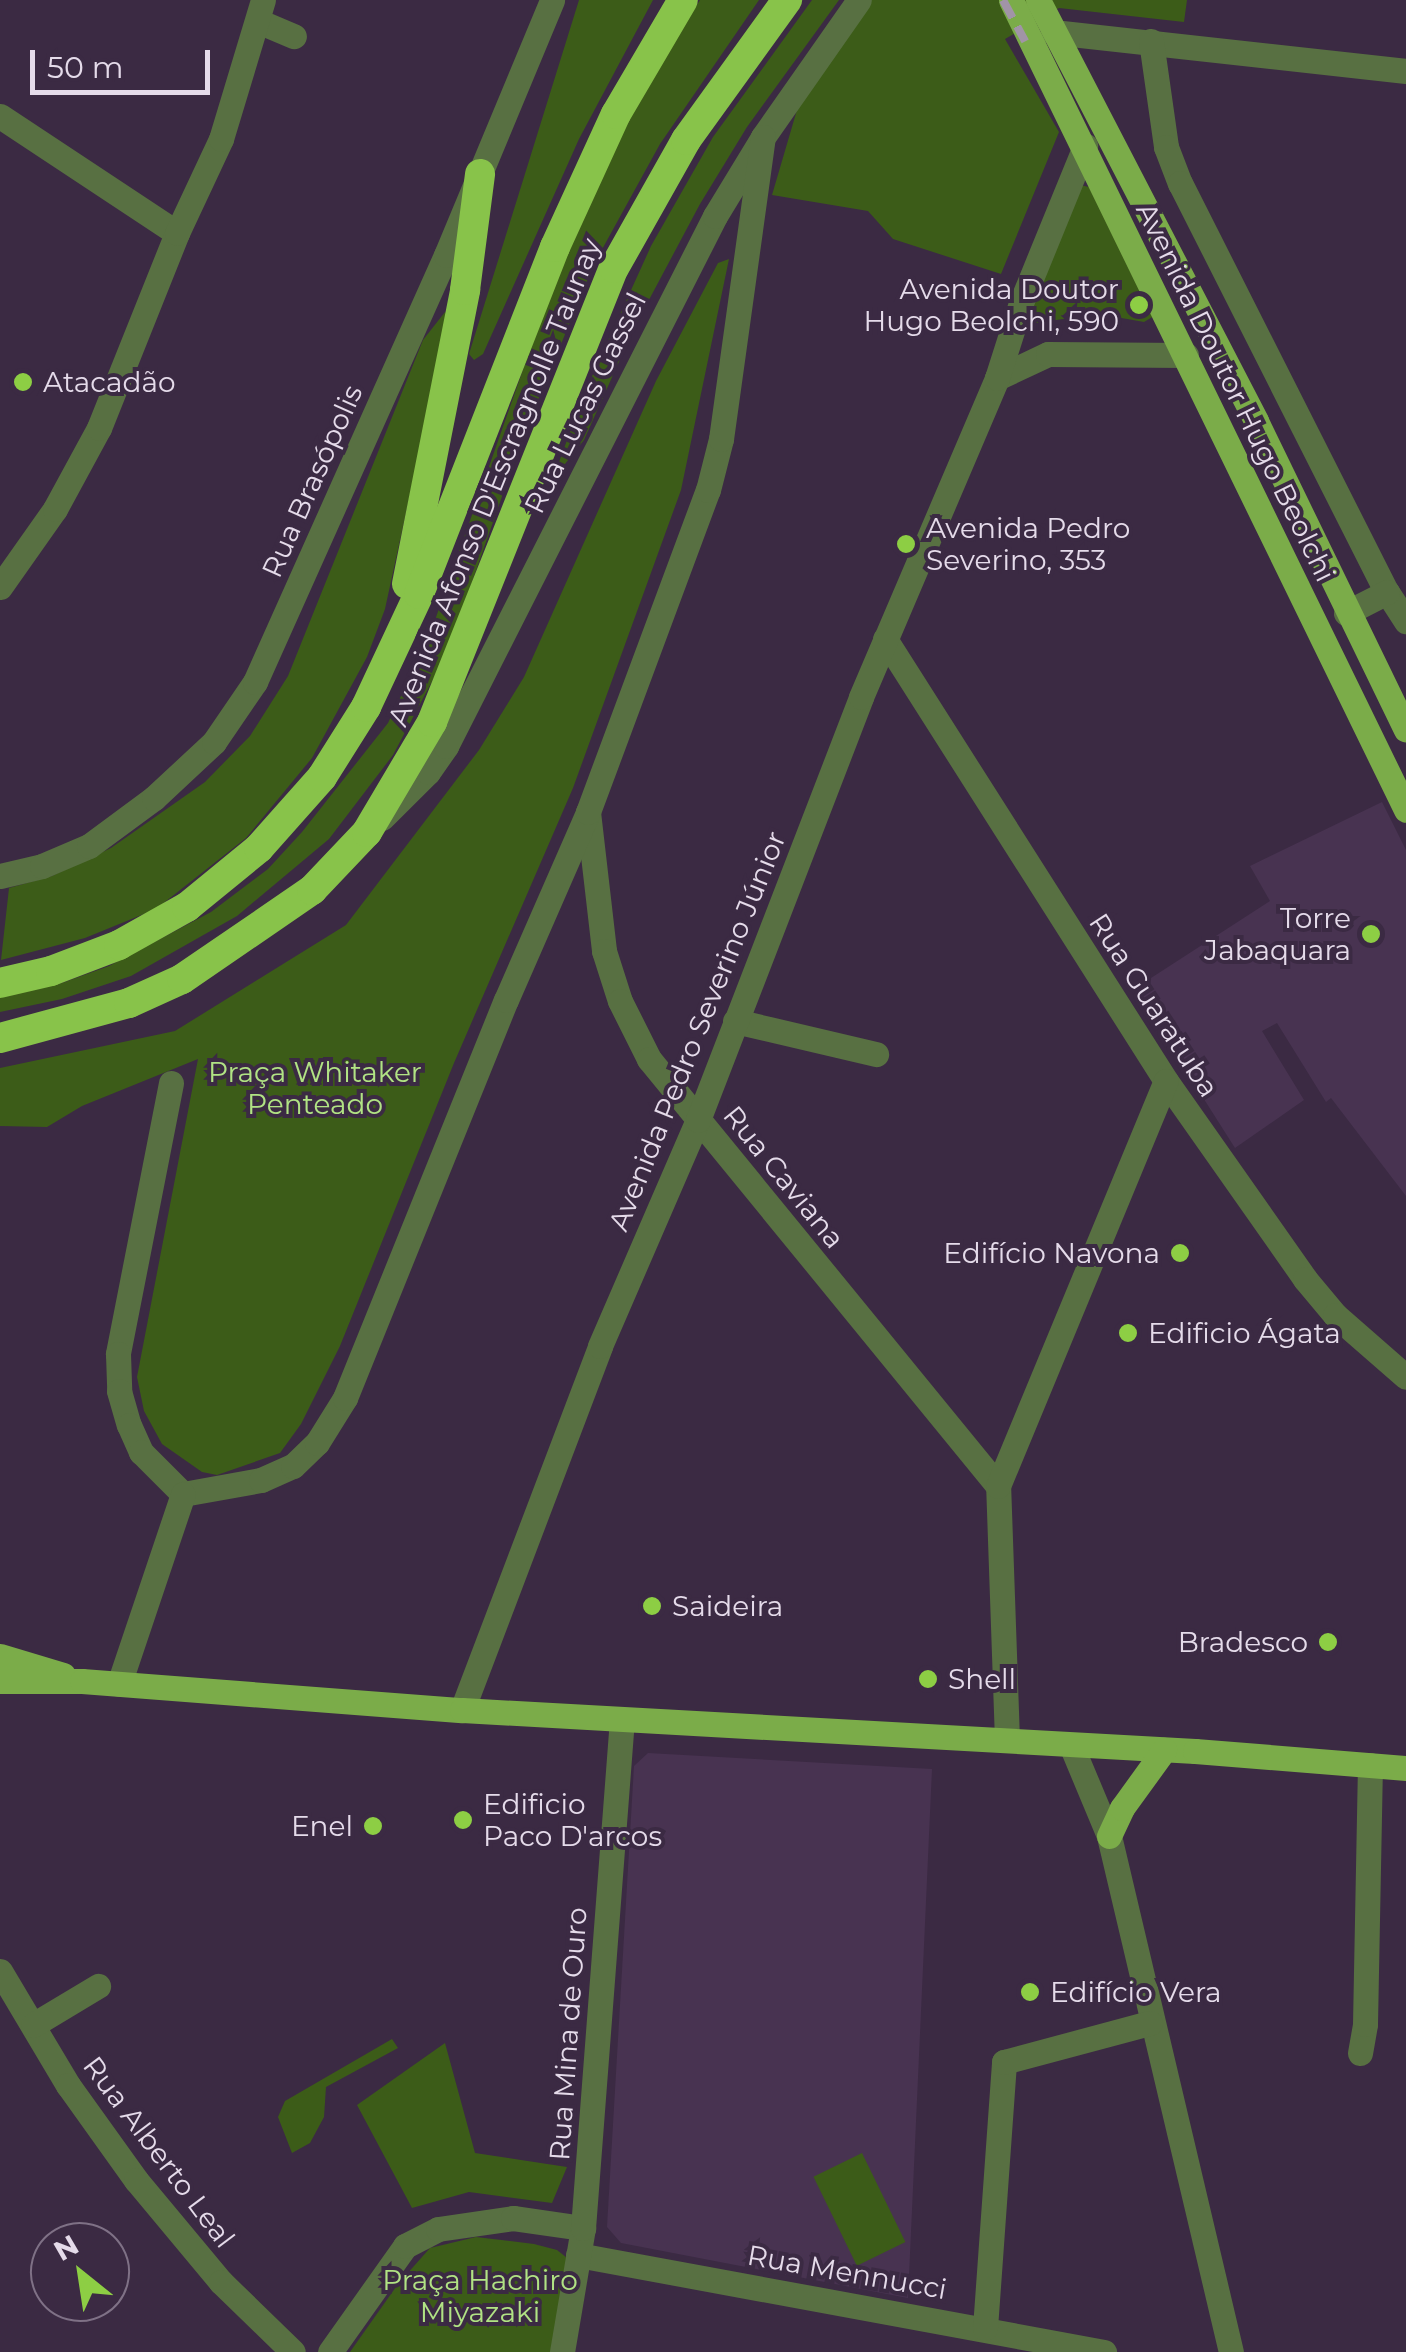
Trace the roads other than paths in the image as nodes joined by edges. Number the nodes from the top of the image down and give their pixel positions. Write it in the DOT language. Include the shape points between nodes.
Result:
graph roads {
  1 [pos="552,0"];
  2 [pos="683,0"];
  3 [pos="786,0"];
  4 [pos="860,0"];
  5 [pos="1011,0"];
  6 [pos="261,11"];
  7 [pos="1041,20"];
  8 [pos="294,36"];
  9 [pos="1151,40"];
  10 [pos="1406,71"];
  11 [pos="0,116"];
  12 [pos="763,136"];
  13 [pos="1085,146"];
  14 [pos="480,174"];
  15 [pos="177,233"];
  16 [pos="1186,355"];
  17 [pos="997,378"];
  18 [pos="1277,469"];
  19 [pos="0,587"];
  20 [pos="1387,592"];
  21 [pos="1346,613"];
  22 [pos="1406,621"];
  23 [pos="885,639"];
  24 [pos="396,642"];
  25 [pos="1406,730"];
  26 [pos="1406,810"];
  27 [pos="588,812"];
  28 [pos="367,832"];
  29 [pos="0,876"];
  30 [pos="0,983"];
  31 [pos="735,1021"];
  32 [pos="0,1038"];
  33 [pos="876,1054"];
  34 [pos="1166,1082"];
  35 [pos="171,1083"];
  36 [pos="698,1120"];
  37 [pos="1406,1378"];
  38 [pos="998,1486"];
  39 [pos="183,1494"];
  40 [pos="0,1656"];
  41 [pos="0,1681"];
  42 [pos="82,1681"];
  43 [pos="120,1684"];
  44 [pos="462,1710"];
  45 [pos="622,1719"];
  46 [pos="1008,1740"];
  47 [pos="1071,1745"];
  48 [pos="1164,1750"];
  49 [pos="1370,1765"];
  50 [pos="1405,1767"];
  51 [pos="1109,1836"];
  52 [pos="0,1971"];
  53 [pos="98,1986"];
  54 [pos="1150,2023"];
  55 [pos="32,2025"];
  56 [pos="1360,2053"];
  57 [pos="583,2228"];
  58 [pos="578,2255"];
  59 [pos="985,2328"];
  60 [pos="293,2352"];
  61 [pos="330,2352"];
  62 [pos="562,2352"];
  63 [pos="1104,2352"];
  64 [pos="1231,2352"];
  1 -- 14 [label="street, Rua Brasópolis"];
  2 -- 24 [label="highway, Avenida Afonso D'Escragnolle Taunay" via="616,114 555,247"];
  3 -- 28 [label="highway, Avenida Afonso D'Escragnolle Taunay" via="686,140 614,268 432,722"];
  4 -- 12 [label="street, Rua Lucas Gassel"];
  5 -- 7 [label="main road, Avenida Doutor Hugo Beolchi"];
  6 -- 8 [label="street"];
  6 -- 15 [label="street" via="221,138"];
  7 -- 9 [label="street"];
  7 -- 13 [label="main road, Avenida Doutor Hugo Beolchi"];
  7 -- 18 [label="main road, Avenida Doutor Hugo Beolchi"];
  9 -- 10 [label="street"];
  9 -- 20 [label="street, Avenida Doutor Hugo Beolchi" via="1166,147 1180,183"];
  11 -- 15 [label="street"];
  12 -- 27 [label="street" via="708,490"];
  12 -- 28 [label="street, Rua Lucas Gassel" via="667,305 446,746"];
  13 -- 16 [label="main road, Avenida Doutor Hugo Beolchi"];
  13 -- 17 [label="street, Avenida Pedro Severino Júnior"];
  14 -- 24 [label="highway" via="468,272"];
  14 -- 29 [label="street, Rua Brasópolis" via="256,682 214,742 154,798 89,846"];
  15 -- 19 [label="street" via="99,428 55,509"];
  16 -- 17 [label="street" via="1048,354"];
  16 -- 18 [label="main road" via="1220,370"];
  16 -- 26 [label="main road, Avenida Doutor Hugo Beolchi"];
  17 -- 23 [label="street, Avenida Pedro Severino Júnior"];
  18 -- 21 [label="main road, Avenida Doutor Hugo Beolchi"];
  20 -- 21 [label="street, Avenida Doutor Hugo Beolchi"];
  20 -- 22 [label="street, Avenida Doutor Hugo Beolchi"];
  21 -- 25 [label="main road, Avenida Doutor Hugo Beolchi"];
  23 -- 31 [label="street, Avenida Pedro Severino Júnior"];
  23 -- 34 [label="street, Rua Guaratuba"];
  24 -- 30 [label="highway, Avenida Afonso D'Escragnolle Taunay" via="322,777 259,848 187,906 119,945"];
  27 -- 36 [label="street, Rua Caviana" via="604,951 620,1000 648,1059"];
  27 -- 39 [label="street" via="345,1398 317,1443 292,1466 262,1480"];
  28 -- 32 [label="highway, Avenida Afonso D'Escragnolle Taunay" via="299,900 182,979 129,1003"];
  31 -- 33 [label="street"];
  31 -- 36 [label="street, Avenida Pedro Severino Júnior"];
  34 -- 37 [label="street, Rua Guaratuba" via="1305,1279"];
  34 -- 38 [label="street"];
  35 -- 39 [label="street" via="118,1354 119,1391 135,1438"];
  36 -- 38 [label="street, Rua Caviana"];
  36 -- 44 [label="street, Avenida Pedro Severino Júnior" via="600,1346"];
  38 -- 46 [label="street"];
  39 -- 43 [label="street"];
  40 -- 42 [label="main road"];
  41 -- 42 [label="main road"];
  42 -- 43 [label="main road"];
  43 -- 44 [label="main road"];
  44 -- 45 [label="main road"];
  45 -- 46 [label="main road"];
  45 -- 57 [label="street, Rua Mina de Ouro"];
  46 -- 47 [label="main road"];
  47 -- 48 [label="main road"];
  47 -- 51 [label="street"];
  48 -- 49 [label="main road"];
  48 -- 51 [label="main road"];
  49 -- 50 [label="main road"];
  49 -- 56 [label="street"];
  51 -- 54 [label="street"];
  52 -- 55 [label="street, Rua Alberto Leal"];
  53 -- 55 [label="street"];
  54 -- 59 [label="street" via="1004,2062"];
  54 -- 64 [label="street"];
  55 -- 60 [label="street, Rua Alberto Leal" via="136,2180 221,2282"];
  57 -- 58 [label="street, Rua Mina de Ouro"];
  57 -- 61 [label="street" via="514,2218 438,2229 405,2246"];
  58 -- 59 [label="street, Rua Mennucci"];
  58 -- 62 [label="street, Rua Mina de Ouro"];
  59 -- 63 [label="street, Rua Mennucci"];
}
